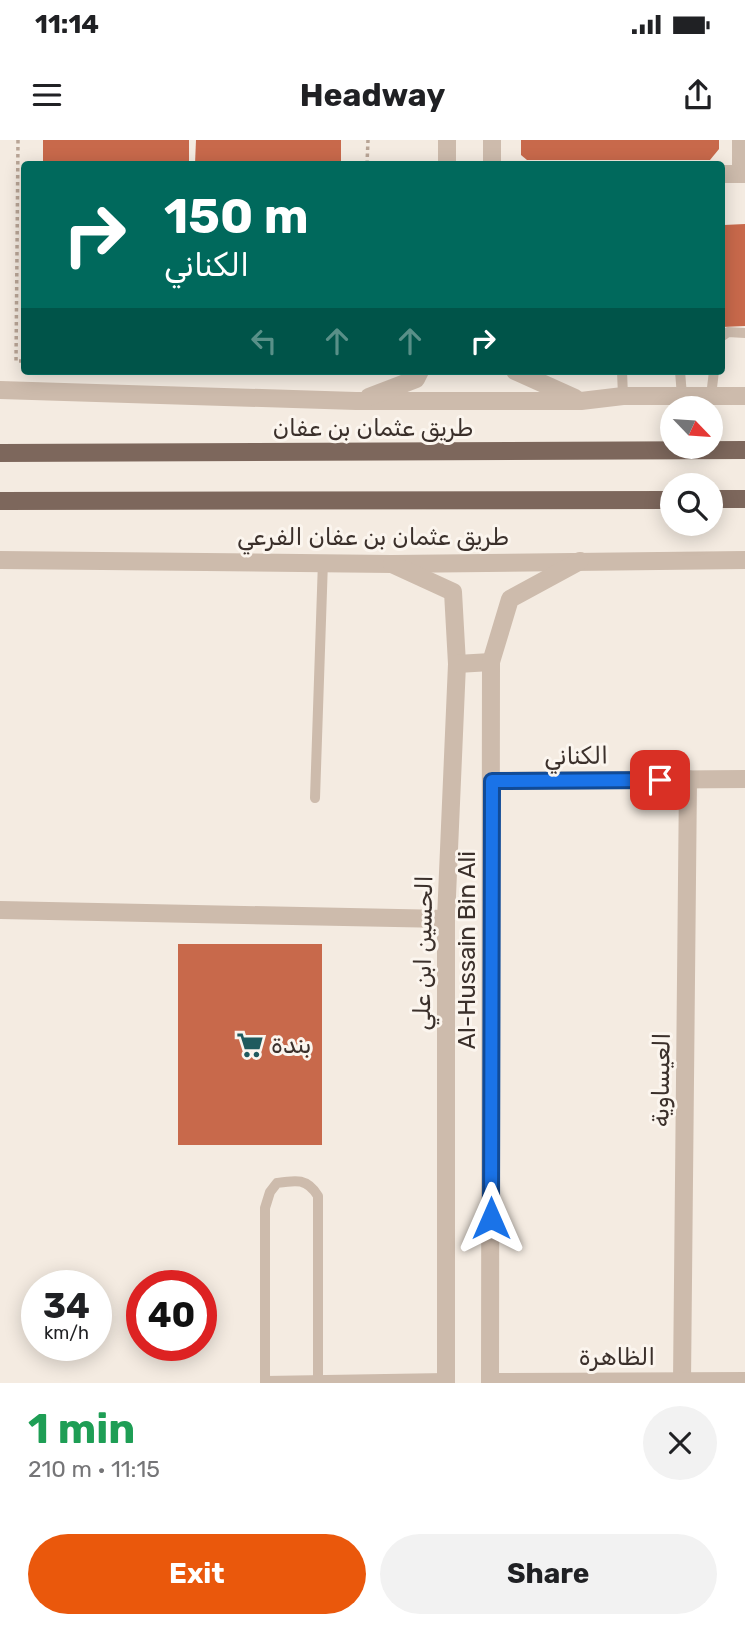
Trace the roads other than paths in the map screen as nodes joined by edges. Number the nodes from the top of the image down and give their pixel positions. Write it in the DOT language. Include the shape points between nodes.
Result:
graph roads {
  1 [pos="447,140"];
  2 [pos="492,140"];
  3 [pos="741,140"];
  4 [pos="447,161"];
  5 [pos="492,161"];
  6 [pos="725,174"];
  7 [pos="743,174"];
  8 [pos="745,333"];
  9 [pos="725,334"];
  10 [pos="418,375"];
  11 [pos="523,375"];
  12 [pos="622,375"];
  13 [pos="680,375"];
  14 [pos="714,375"];
  15 [pos="0,390"];
  16 [pos="623,396"];
  17 [pos="660,396"];
  18 [pos="681,396"];
  19 [pos="711,396"];
  20 [pos="723,396"];
  21 [pos="745,396"];
  22 [pos="356,401"];
  23 [pos="582,401"];
  24 [pos="745,450"];
  25 [pos="0,453"];
  26 [pos="723,499"];
  27 [pos="745,499"];
  28 [pos="660,500"];
  29 [pos="0,501"];
  30 [pos="0,560"];
  31 [pos="745,560"];
  32 [pos="323,561"];
  33 [pos="580,561"];
  34 [pos="392,564"];
  35 [pos="491,662"];
  36 [pos="457,664"];
  37 [pos="688,779"];
  38 [pos="745,779"];
  39 [pos="492,781"];
  40 [pos="315,798"];
  41 [pos="0,910"];
  42 [pos="446,919"];
  43 [pos="446,1380"];
  44 [pos="318,1381"];
  45 [pos="682,1381"];
  46 [pos="745,1381"];
  47 [pos="265,1382"];
  48 [pos="490,1382"];
  1 -- 4 [label="street"];
  2 -- 5 [label="street"];
  3 -- 7 [label="street"];
  6 -- 7 [label="street"];
  8 -- 9 [label="lane"];
  10 -- 22 [label="street"];
  11 -- 23 [label="street"];
  12 -- 16 [label="lane"];
  13 -- 18 [label="lane"];
  14 -- 19 [label="lane"];
  15 -- 22 [label="street"];
  16 -- 17 [label="street"];
  16 -- 23 [label="street"];
  20 -- 21 [label="street"];
  22 -- 23 [label="street"];
  24 -- 25 [label="main road, طريق عثمان بن عفان"];
  26 -- 27 [label="main road"];
  28 -- 29 [label="main road"];
  30 -- 32 [label="street, طريق عثمان بن عفان الفرعي"];
  31 -- 33 [label="street, طريق عثمان بن عفان الفرعي"];
  32 -- 34 [label="street, طريق عثمان بن عفان الفرعي"];
  32 -- 40 [label="lane"];
  33 -- 34 [label="street, طريق عثمان بن عفان الفرعي"];
  33 -- 35 [label="street, Al-Hussain Bin Ali" via="510,599"];
  34 -- 36 [label="street, الحسين ابن علي" via="453,592"];
  35 -- 36 [label="street"];
  35 -- 39 [label="street, Al-Hussain Bin Ali"];
  36 -- 42 [label="street, الحسين ابن علي"];
  37 -- 38 [label="street, الكناني"];
  37 -- 39 [label="street, الكناني"];
  37 -- 45 [label="street, العيساوية"];
  39 -- 48 [label="street, Al-Hussain Bin Ali"];
  41 -- 42 [label="street"];
  42 -- 43 [label="street, الحسين ابن علي"];
  43 -- 44 [label="lane"];
  44 -- 47 [label="lane"];
  44 -- 47 [label="lane" via="318,1196 312,1185 300,1180 277,1183 265,1208"];
  45 -- 46 [label="street, الظاهرة"];
  45 -- 48 [label="street, الظاهرة"];
}
